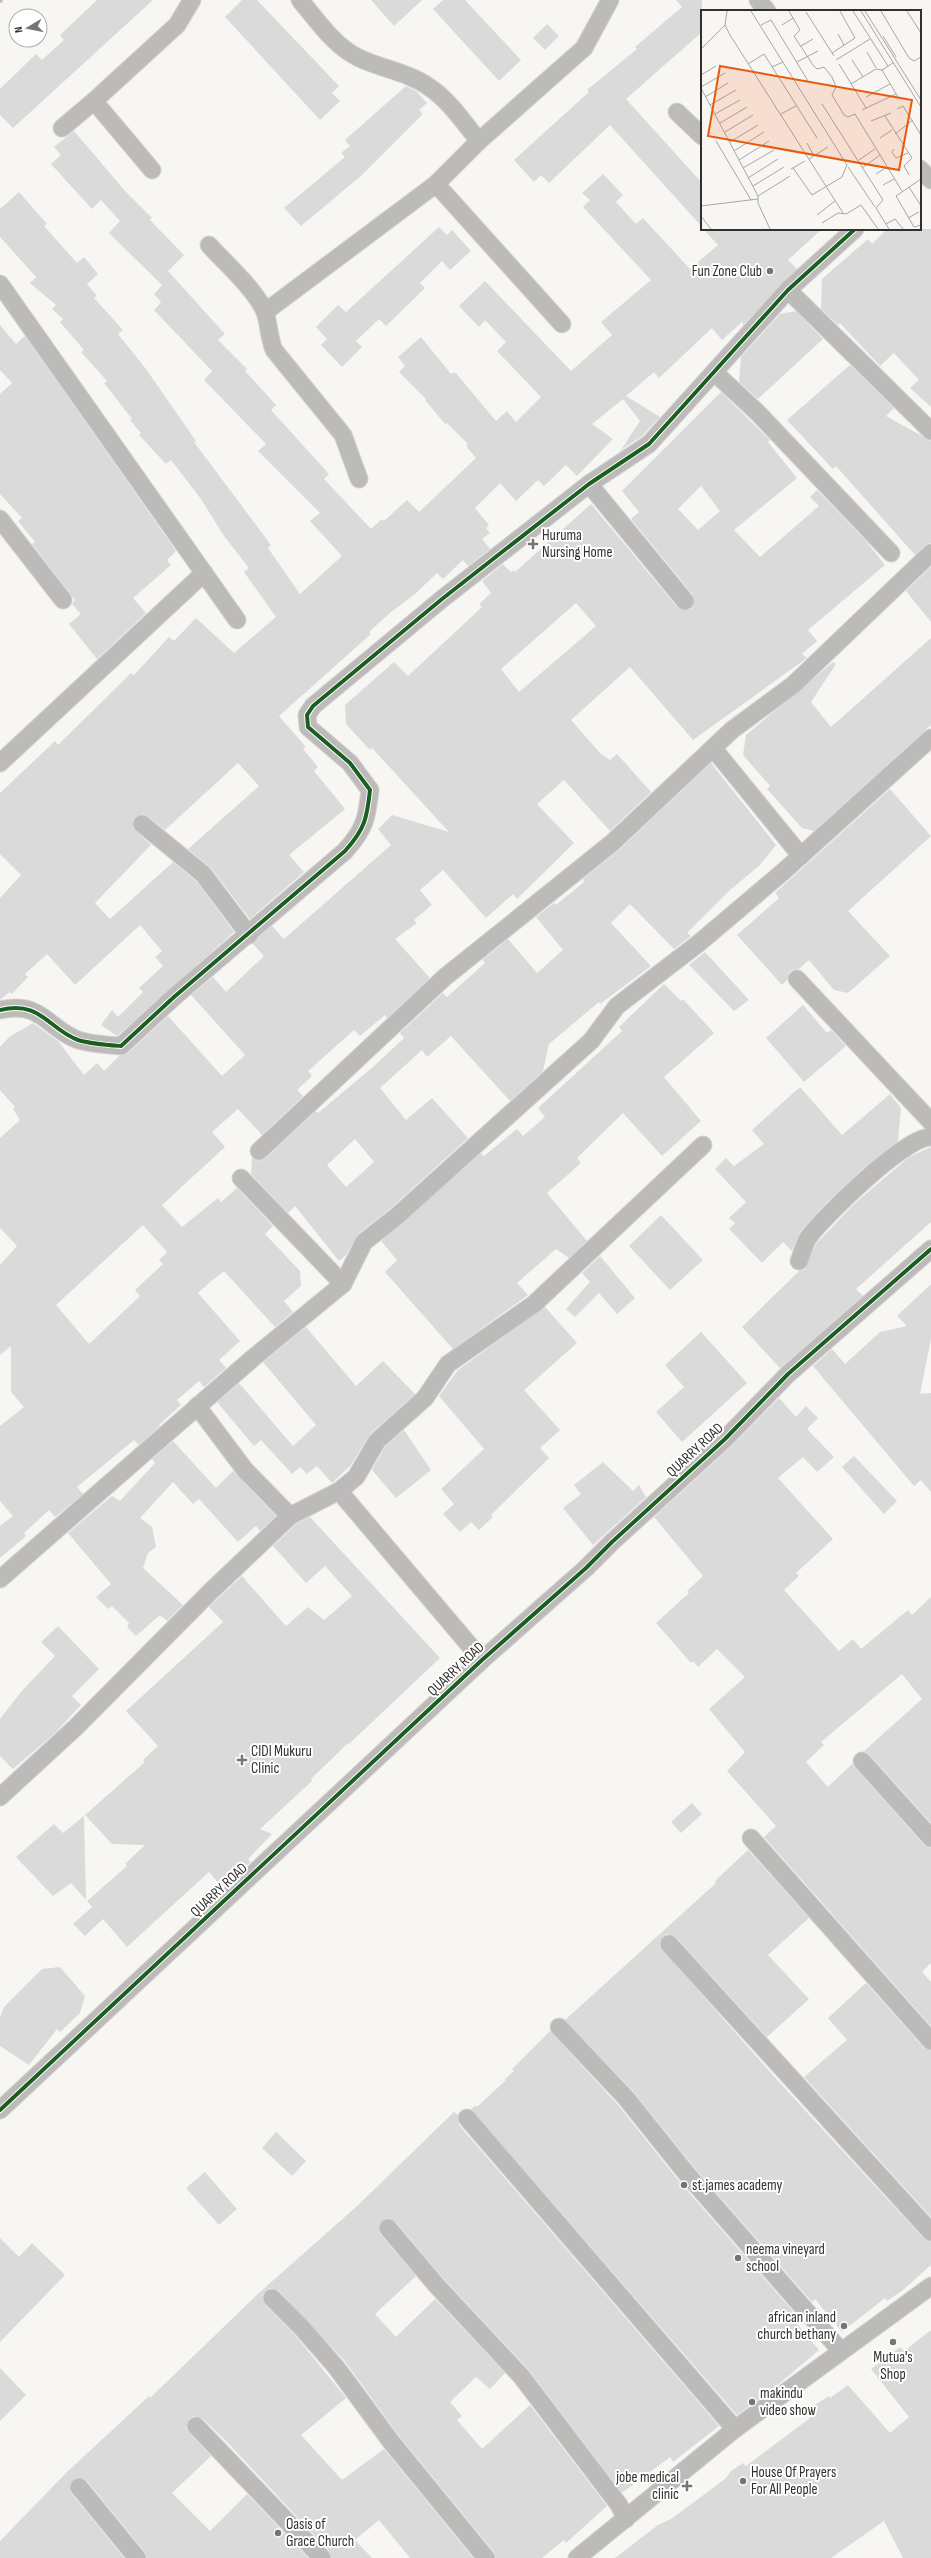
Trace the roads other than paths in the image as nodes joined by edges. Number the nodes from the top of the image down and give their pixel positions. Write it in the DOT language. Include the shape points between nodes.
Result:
graph roads {
  1 [pos="192,0"];
  2 [pos="300,0"];
  3 [pos="610,0"];
  4 [pos="758,0"];
  5 [pos="766,10"];
  6 [pos="94,101"];
  7 [pos="677,112"];
  8 [pos="62,128"];
  9 [pos="701,135"];
  10 [pos="479,141"];
  11 [pos="931,158"];
  12 [pos="921,168"];
  13 [pos="152,170"];
  14 [pos="921,170"];
  15 [pos="931,180"];
  16 [pos="436,184"];
  17 [pos="854,230"];
  18 [pos="209,245"];
  19 [pos="0,284"];
  20 [pos="788,290"];
  21 [pos="265,312"];
  22 [pos="562,324"];
  23 [pos="714,372"];
  24 [pos="931,431"];
  25 [pos="358,479"];
  26 [pos="589,484"];
  27 [pos="0,520"];
  28 [pos="891,553"];
  29 [pos="931,554"];
  30 [pos="204,573"];
  31 [pos="63,600"];
  32 [pos="685,602"];
  33 [pos="237,620"];
  34 [pos="931,738"];
  35 [pos="713,748"];
  36 [pos="0,763"];
  37 [pos="142,824"];
  38 [pos="801,856"];
  39 [pos="249,935"];
  40 [pos="797,979"];
  41 [pos="0,1010"];
  42 [pos="931,1122"];
  43 [pos="931,1137"];
  44 [pos="703,1145"];
  45 [pos="260,1151"];
  46 [pos="241,1178"];
  47 [pos="931,1249"];
  48 [pos="799,1261"];
  49 [pos="343,1284"];
  50 [pos="197,1406"];
  51 [pos="339,1491"];
  52 [pos="290,1516"];
  53 [pos="0,1578"];
  54 [pos="482,1660"];
  55 [pos="862,1761"];
  56 [pos="0,1797"];
  57 [pos="751,1838"];
  58 [pos="931,1838"];
  59 [pos="669,1944"];
  60 [pos="559,2027"];
  61 [pos="931,2041"];
  62 [pos="0,2110"];
  63 [pos="467,2118"];
  64 [pos="388,2228"];
  65 [pos="931,2232"];
  66 [pos="931,2286"];
  67 [pos="272,2298"];
  68 [pos="841,2351"];
  69 [pos="196,2426"];
  70 [pos="735,2429"];
  71 [pos="79,2487"];
  72 [pos="626,2519"];
  73 [pos="137,2558"];
  74 [pos="322,2558"];
  75 [pos="486,2558"];
  76 [pos="577,2558"];
  1 -- 6 [label="street" via="177,25"];
  2 -- 10 [label="street" via="334,40 358,57 411,76 430,87"];
  3 -- 10 [label="street" via="584,48"];
  4 -- 5 [label="street"];
  6 -- 8 [label="street"];
  6 -- 13 [label="street"];
  7 -- 9 [label="street"];
  10 -- 16 [label="street"];
  11 -- 12 [label="street"];
  14 -- 15 [label="street"];
  16 -- 21 [label="street"];
  16 -- 22 [label="street"];
  17 -- 20 [label="street"];
  18 -- 21 [label="street" via="252,293"];
  19 -- 30 [label="street"];
  20 -- 23 [label="street"];
  20 -- 24 [label="street"];
  21 -- 25 [label="street" via="274,350 343,435"];
  23 -- 26 [label="street" via="649,444"];
  23 -- 28 [label="street" via="764,418"];
  26 -- 32 [label="street"];
  26 -- 39 [label="street" via="436,604 313,706 307,715 308,727 350,763 370,790 367,818 359,836 345,851"];
  27 -- 31 [label="street"];
  29 -- 35 [label="street" via="793,685 732,730"];
  30 -- 33 [label="street"];
  30 -- 36 [label="street"];
  34 -- 38 [label="street"];
  35 -- 38 [label="street"];
  35 -- 45 [label="street" via="612,843 444,977"];
  37 -- 39 [label="street" via="203,874"];
  38 -- 49 [label="street" via="699,943 617,1006 591,1041 364,1242"];
  39 -- 41 [label="street" via="174,997 121,1046 77,1039 39,1013 18,1008"];
  40 -- 42 [label="street"];
  43 -- 48 [label="street" via="905,1146 864,1180 808,1238"];
  44 -- 51 [label="street" via="534,1304 448,1364 425,1398 377,1441 356,1477"];
  46 -- 49 [label="street"];
  47 -- 54 [label="street, QUARRY ROAD" via="788,1374 725,1439"];
  49 -- 50 [label="street"];
  50 -- 52 [label="street" via="245,1470"];
  50 -- 53 [label="street"];
  51 -- 52 [label="street"];
  51 -- 54 [label="street"];
  52 -- 56 [label="street" via="210,1592 76,1727"];
  54 -- 62 [label="street, QUARRY ROAD"];
  55 -- 58 [label="street"];
  57 -- 61 [label="street"];
  59 -- 65 [label="street"];
  60 -- 68 [label="street" via="626,2098 686,2173"];
  63 -- 70 [label="street"];
  64 -- 72 [label="street" via="437,2286 521,2376 619,2505"];
  66 -- 68 [label="street"];
  67 -- 75 [label="street" via="336,2367 392,2443"];
  68 -- 70 [label="street"];
  69 -- 74 [label="street"];
  70 -- 72 [label="street"];
  71 -- 73 [label="street"];
  72 -- 76 [label="street"];
}
